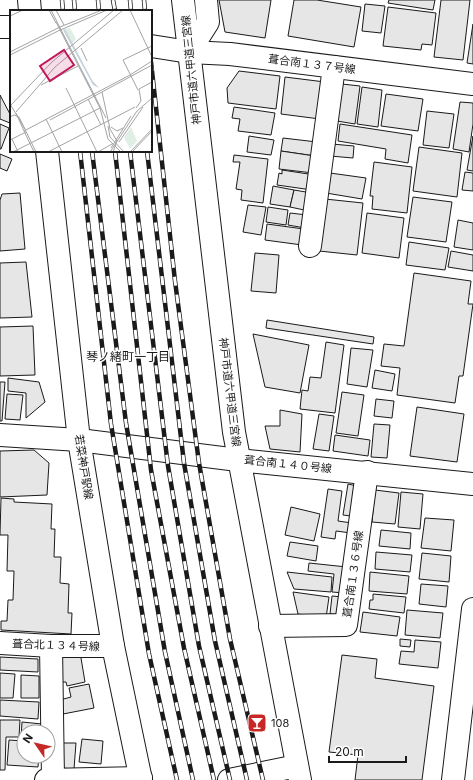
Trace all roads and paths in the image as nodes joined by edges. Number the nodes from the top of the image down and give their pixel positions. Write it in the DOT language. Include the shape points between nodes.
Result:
graph roads {
  1 [pos="29,0"];
  2 [pos="184,0"];
  3 [pos="206,0"];
  4 [pos="30,10"];
  5 [pos="152,46"];
  6 [pos="189,52"];
  7 [pos="334,67"];
  8 [pos="473,84"];
  9 [pos="47,152"];
  10 [pos="310,246"];
  11 [pos="0,434"];
  12 [pos="79,440"];
  13 [pos="238,460"];
  14 [pos="367,472"];
  15 [pos="473,484"];
  16 [pos="473,609"];
  17 [pos="270,626"];
  18 [pos="0,643"];
  19 [pos="51,646"];
  20 [pos="113,646"];
  21 [pos="298,773"];
  22 [pos="141,779"];
  23 [pos="50,780"];
  24 [pos="229,780"];
  25 [pos="452,780"];
  1 -- 4 [label="street"];
  2 -- 6 [label="street, 神戸市道六甲道三宮線"];
  3 -- 6 [label="street" via="208,22"];
  5 -- 6 [label="street, 葺合南１３７号線"];
  6 -- 7 [label="street, 葺合南１３７号線" via="230,54"];
  6 -- 13 [label="street, 神戸市道六甲道三宮線"];
  7 -- 8 [label="street, 葺合南１３７号線"];
  7 -- 10 [label="street"];
  9 -- 12 [label="street, 若菜神戸駅線"];
  11 -- 12 [label="street, 葺合南１４０号線"];
  12 -- 13 [label="street, 葺合南１４０号線"];
  12 -- 20 [label="street, 若菜神戸駅線"];
  13 -- 14 [label="street, 葺合南１４０号線"];
  13 -- 17 [label="street, 神戸市道六甲道三宮線"];
  14 -- 15 [label="street, 葺合南１４０号線"];
  14 -- 17 [label="street, 葺合南１３６号線" via="346,625"];
  16 -- 25 [label="street"];
  17 -- 21 [label="street, 神戸市道六甲道三宮線"];
  18 -- 19 [label="street, 葺合北１３４号線"];
  19 -- 20 [label="street, 葺合北１３４号線"];
  19 -- 23 [label="street"];
  20 -- 22 [label="street, 若菜神戸駅線"];
  21 -- 24 [label="street"];
  22 -- 23 [label="street"];
}
